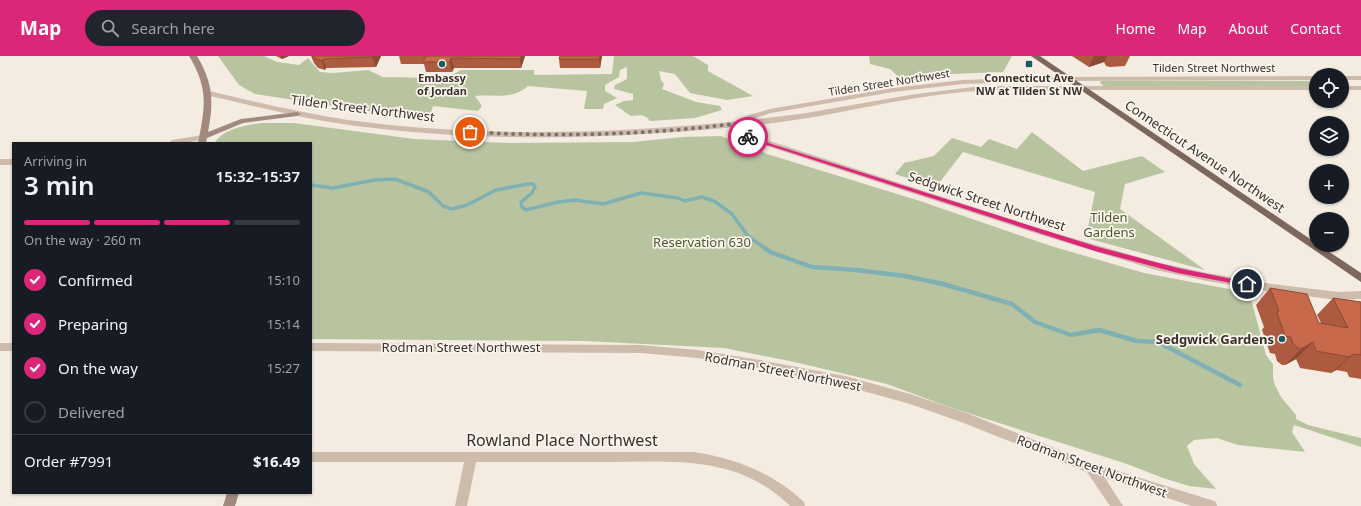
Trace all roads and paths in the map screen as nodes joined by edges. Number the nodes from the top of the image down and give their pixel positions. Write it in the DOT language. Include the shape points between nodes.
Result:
graph roads {
  1 [pos="193,56"];
  2 [pos="1035,56"];
  3 [pos="1068,78"];
  4 [pos="1309,78"];
  5 [pos="1349,78"];
  6 [pos="1361,78"];
  7 [pos="914,87"];
  8 [pos="1082,88"];
  9 [pos="1309,88"];
  10 [pos="1349,88"];
  11 [pos="1361,88"];
  12 [pos="209,93"];
  13 [pos="921,95"];
  14 [pos="297,114"];
  15 [pos="732,124"];
  16 [pos="202,140"];
  17 [pos="182,142"];
  18 [pos="0,162"];
  19 [pos="12,162"];
  20 [pos="1361,278"];
  21 [pos="1361,295"];
  22 [pos="0,347"];
  23 [pos="12,347"];
  24 [pos="312,347"];
  25 [pos="312,457"];
  26 [pos="471,457"];
  27 [pos="1091,468"];
  28 [pos="232,494"];
  29 [pos="229,506"];
  30 [pos="461,506"];
  31 [pos="799,506"];
  32 [pos="1117,506"];
  33 [pos="1211,506"];
  1 -- 12 [label="main road" via="205,77"];
  2 -- 3 [label="main road, Connecticut Avenue Northwest"];
  3 -- 4 [label="street, Tilden Street Northwest"];
  3 -- 7 [label="street, Tilden Street Northwest" via="991,80"];
  3 -- 8 [label="main road, Connecticut Avenue Northwest"];
  5 -- 6 [label="street"];
  7 -- 13 [label="street"];
  7 -- 15 [label="street, Tilden Street Northwest" via="770,111"];
  8 -- 9 [label="street, Tilden Street Northwest"];
  8 -- 13 [label="street, Tilden Street Northwest" via="992,88"];
  8 -- 20 [label="main road, Connecticut Avenue Northwest"];
  10 -- 11 [label="street"];
  12 -- 14 [label="street, Tilden Street Northwest"];
  12 -- 16 [label="main road"];
  13 -- 15 [label="street, Tilden Street Northwest" via="796,117"];
  14 -- 15 [label="street, Tilden Street Northwest" via="393,127 507,134 629,132"];
  14 -- 16 [label="main road" via="241,120"];
  15 -- 21 [label="street, Sedgwick Street Northwest" via="748,137 1120,256 1178,271 1247,284 1322,294"];
  16 -- 17 [label="street"];
  18 -- 19 [label="street"];
  22 -- 23 [label="street"];
  24 -- 27 [label="street, Rodman Street Northwest" via="622,349 698,354 820,376 910,399"];
  25 -- 26 [label="street, Rowland Place Northwest"];
  26 -- 30 [label="street"];
  26 -- 31 [label="street, Rowland Place Northwest" via="685,457 712,460 739,467 763,478 780,488"];
  27 -- 32 [label="street"];
  27 -- 33 [label="street, Rodman Street Northwest"];
  28 -- 29 [label="main road"];
}
